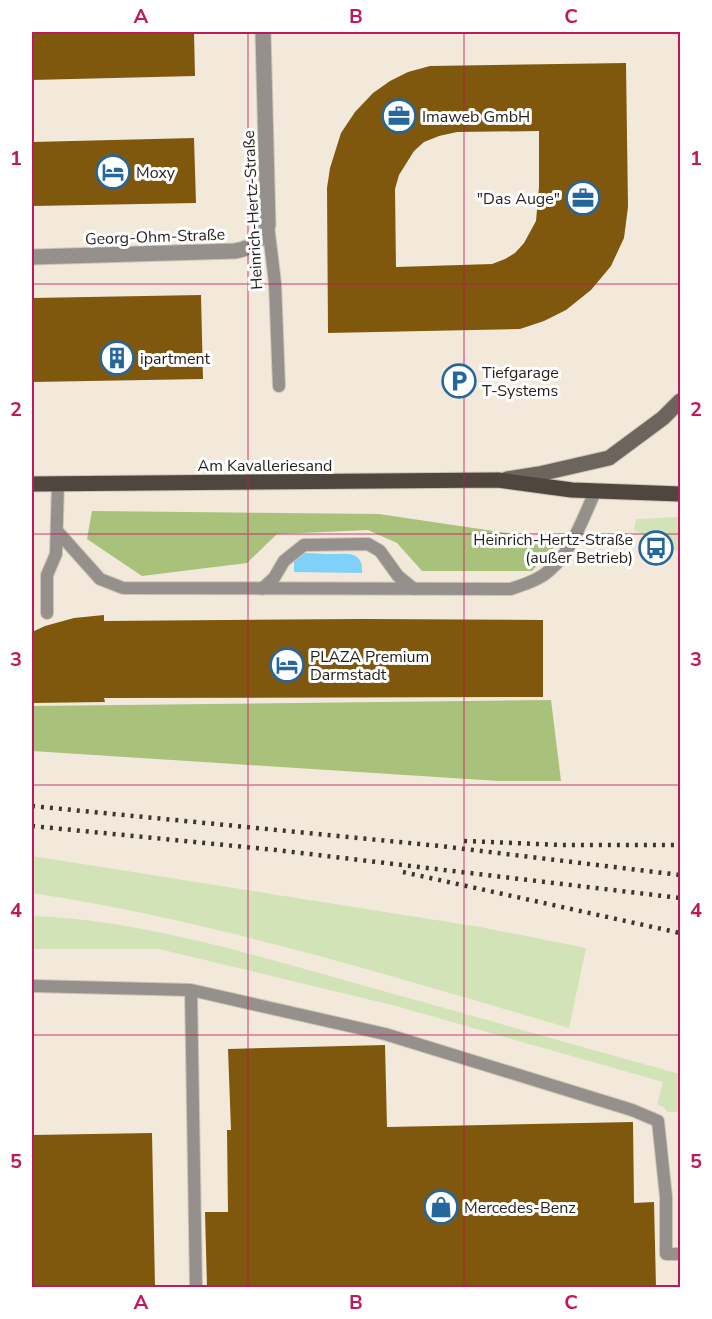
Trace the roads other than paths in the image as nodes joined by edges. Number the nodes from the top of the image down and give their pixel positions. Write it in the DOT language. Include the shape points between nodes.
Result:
graph roads {
  1 [pos="263,32"];
  2 [pos="268,225"];
  3 [pos="32,257"];
  4 [pos="279,386"];
  5 [pos="681,401"];
  6 [pos="498,480"];
  7 [pos="58,483"];
  8 [pos="32,484"];
  9 [pos="595,492"];
  10 [pos="681,494"];
  11 [pos="58,532"];
  12 [pos="262,589"];
  13 [pos="414,589"];
  14 [pos="47,613"];
  15 [pos="34,986"];
  16 [pos="191,990"];
  17 [pos="681,1254"];
  18 [pos="196,1287"];
  1 -- 2 [label="street, Heinrich-Hertz-Straße"];
  2 -- 3 [label="street, Georg-Ohm-Straße" via="260,241 235,251"];
  2 -- 4 [label="lane, Heinrich-Hertz-Straße" via="275,283"];
  5 -- 6 [label="main road, Am Kavalleriesand" via="609,458"];
  6 -- 7 [label="main road, Am Kavalleriesand"];
  6 -- 9 [label="main road, Am Kavalleriesand"];
  7 -- 8 [label="main road, Am Kavalleriesand"];
  7 -- 11 [label="lane"];
  9 -- 10 [label="main road, Am Kavalleriesand"];
  9 -- 13 [label="lane" via="563,554 550,570 532,582 511,589"];
  11 -- 12 [label="lane" via="100,579 123,588"];
  11 -- 14 [label="lane" via="56,554 47,575"];
  12 -- 13 [label="lane"];
  12 -- 13 [label="lane" via="284,561 304,545 368,544 380,551 398,576"];
  15 -- 16 [label="lane"];
  16 -- 17 [label="lane" via="385,1034 658,1121 666,1197 666,1254"];
  16 -- 18 [label="lane"];
}
